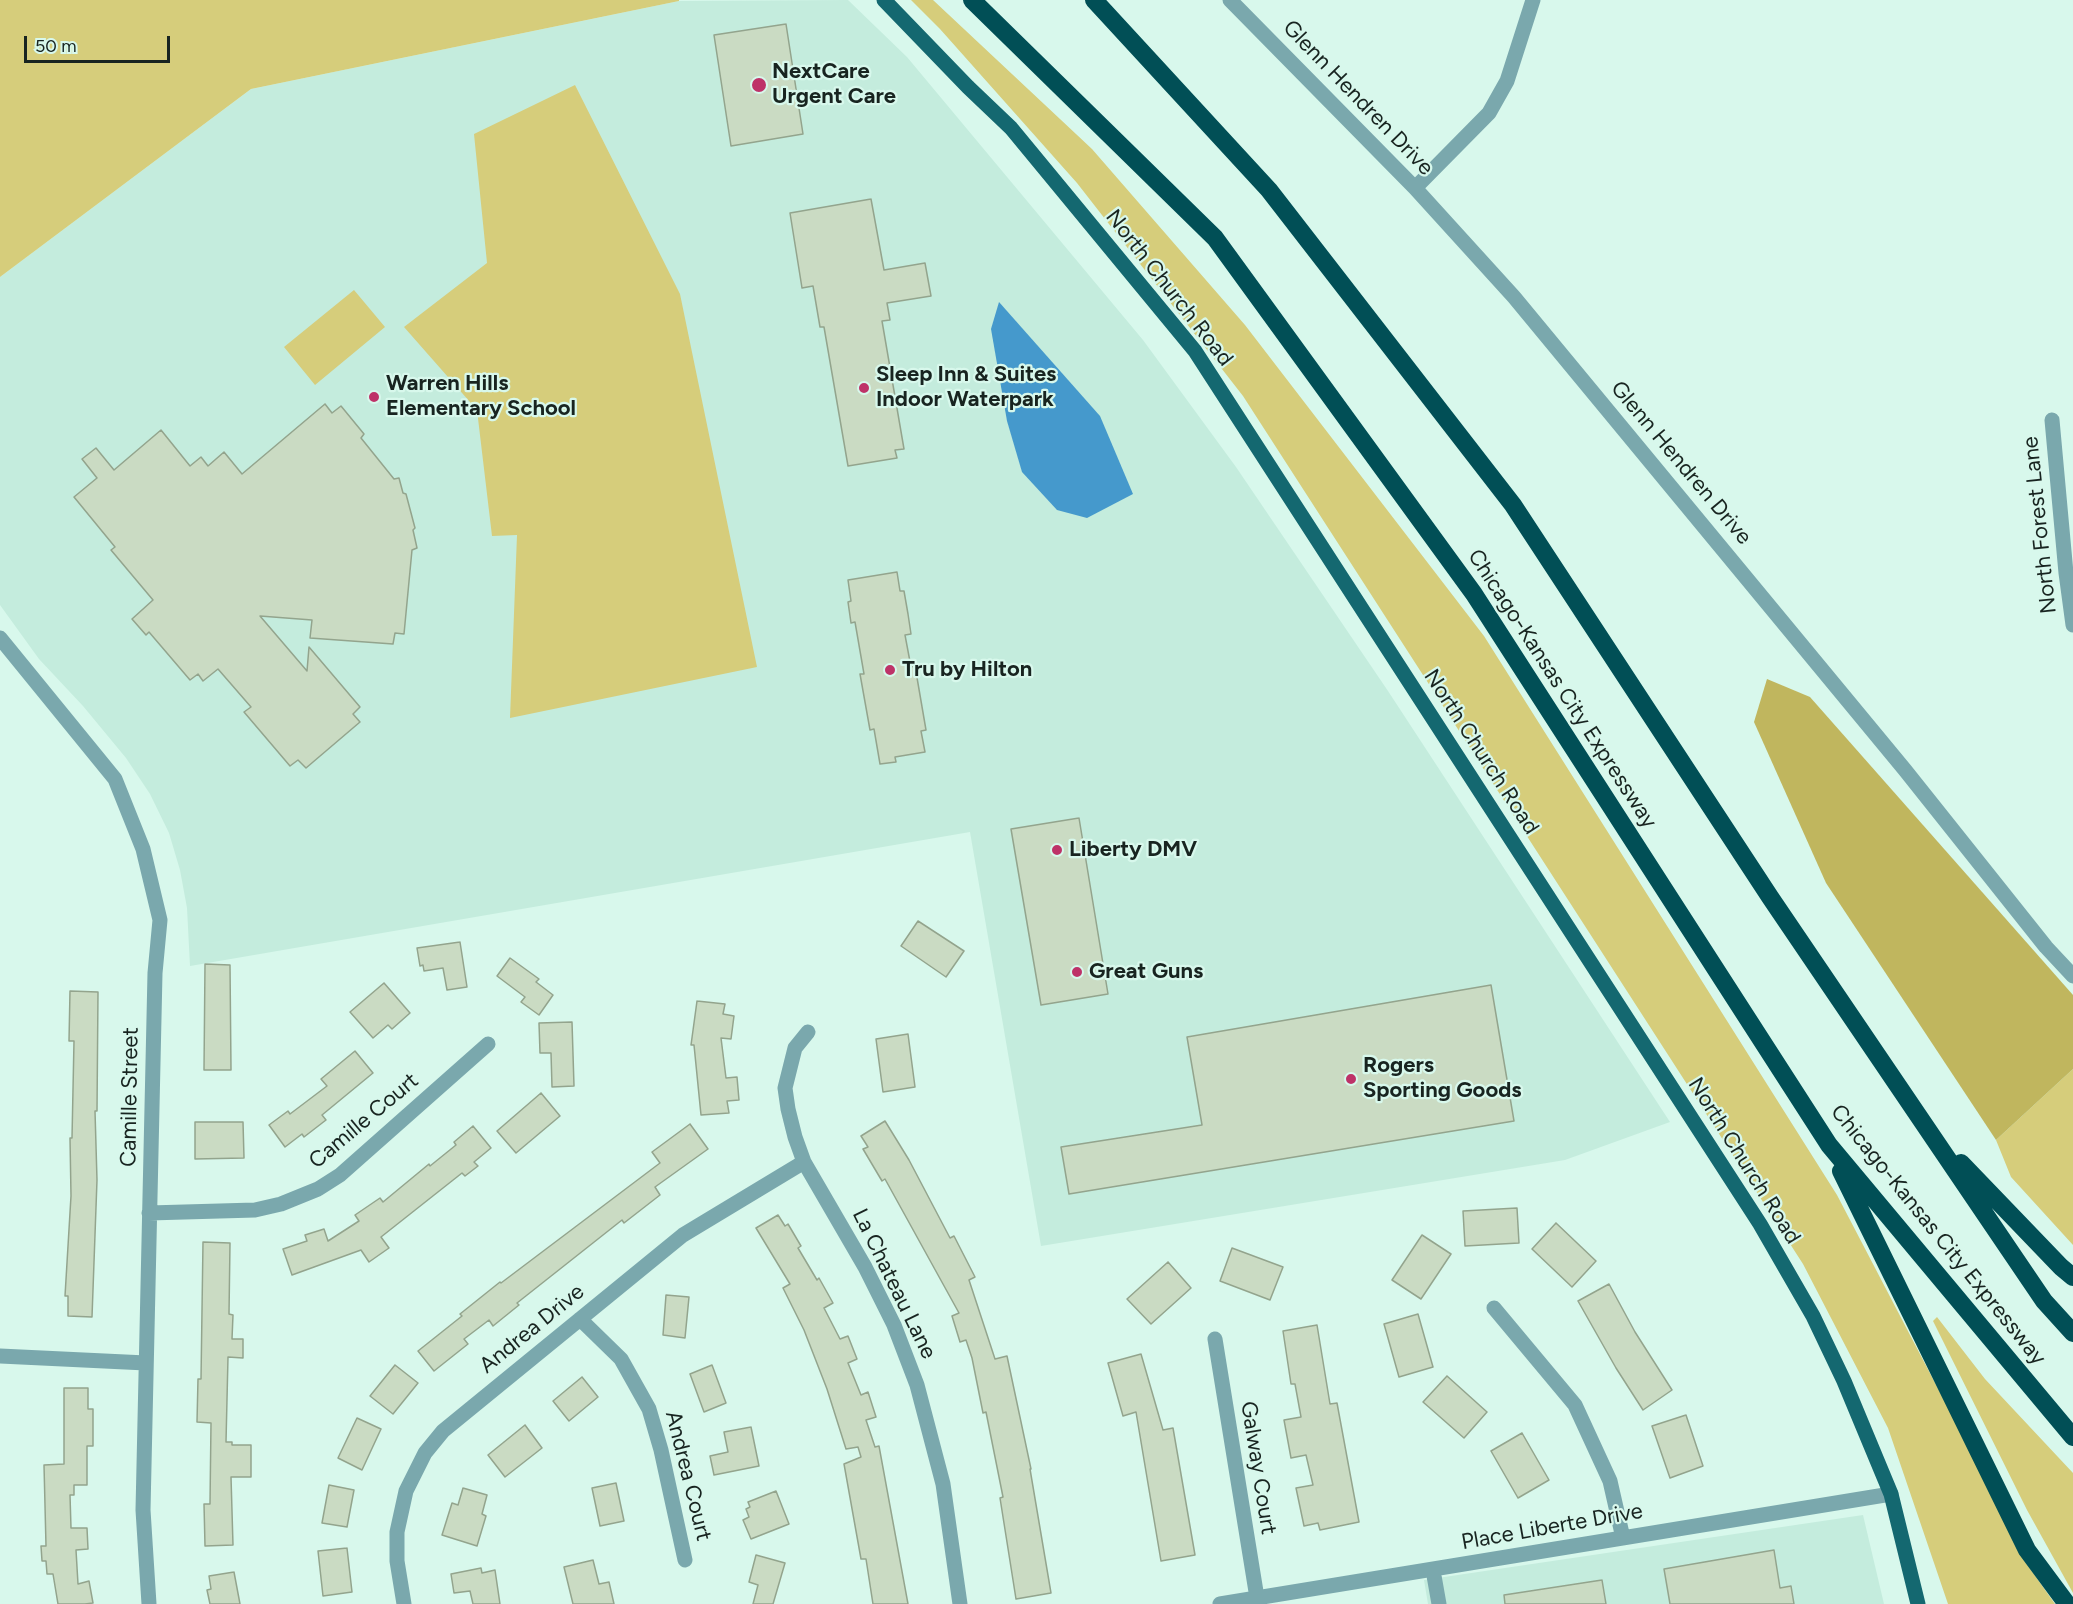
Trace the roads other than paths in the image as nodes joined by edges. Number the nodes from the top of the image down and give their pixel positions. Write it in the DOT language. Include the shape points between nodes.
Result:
graph roads {
  1 [pos="884,0"];
  2 [pos="972,0"];
  3 [pos="1094,0"];
  4 [pos="1230,0"];
  5 [pos="1533,0"];
  6 [pos="1415,188"];
  7 [pos="2052,420"];
  8 [pos="2066,492"];
  9 [pos="2073,625"];
  10 [pos="0,638"];
  11 [pos="2073,976"];
  12 [pos="808,1032"];
  13 [pos="488,1044"];
  14 [pos="1926,1127"];
  15 [pos="1829,1145"];
  16 [pos="804,1162"];
  17 [pos="150,1213"];
  18 [pos="2073,1277"];
  19 [pos="1494,1308"];
  20 [pos="580,1319"];
  21 [pos="2073,1333"];
  22 [pos="1215,1339"];
  23 [pos="0,1356"];
  24 [pos="146,1363"];
  25 [pos="2073,1437"];
  26 [pos="1891,1494"];
  27 [pos="1623,1538"];
  28 [pos="685,1560"];
  29 [pos="1434,1570"];
  30 [pos="1257,1601"];
  31 [pos="149,1604"];
  32 [pos="404,1604"];
  33 [pos="960,1604"];
  34 [pos="1220,1604"];
  35 [pos="1439,1604"];
  36 [pos="1918,1604"];
  37 [pos="2067,1604"];
  1 -- 26 [label="main road, North Church Road" via="1011,128 1195,351 1760,1224 1813,1316"];
  2 -- 15 [label="highway, Chicago-Kansas City Expressway" via="1215,238 1474,594"];
  3 -- 14 [label="highway, Chicago-Kansas City Expressway" via="1269,190 1513,505"];
  4 -- 6 [label="street, Glenn Hendren Drive"];
  5 -- 6 [label="street" via="1507,81 1490,114"];
  6 -- 11 [label="street, Glenn Hendren Drive" via="1514,297"];
  7 -- 8 [label="street, North Forest Lane"];
  8 -- 9 [label="street, North Forest Lane" via="2066,573"];
  10 -- 17 [label="street, Camille Street" via="115,779 143,849 160,920 155,974"];
  12 -- 16 [label="street, La Chateau Lane" via="795,1048 785,1088 792,1128"];
  13 -- 17 [label="street, Camille Court" via="340,1175 318,1189 255,1210"];
  14 -- 18 [label="highway"];
  14 -- 21 [label="highway, Chicago-Kansas City Expressway" via="2044,1301"];
  15 -- 25 [label="highway, Chicago-Kansas City Expressway"];
  15 -- 37 [label="highway" via="2027,1550"];
  16 -- 20 [label="street, Andrea Drive" via="683,1235"];
  16 -- 33 [label="street, La Chateau Lane" via="865,1267 894,1325 917,1385 943,1484"];
  17 -- 24 [label="street, Camille Street"];
  19 -- 27 [label="street" via="1575,1405 1611,1481"];
  20 -- 28 [label="street, Andrea Court" via="621,1359 649,1409"];
  20 -- 32 [label="street, Andrea Drive" via="443,1431 425,1453 406,1491 397,1532"];
  22 -- 30 [label="street, Galway Court"];
  23 -- 24 [label="street"];
  24 -- 31 [label="street, Camille Street" via="143,1510"];
  26 -- 27 [label="street, Place Liberte Drive"];
  26 -- 36 [label="main road, North Church Road"];
  27 -- 29 [label="street, Place Liberte Drive"];
  29 -- 30 [label="street, Place Liberte Drive"];
  29 -- 35 [label="street"];
  30 -- 34 [label="street, Place Liberte Drive"];
}
